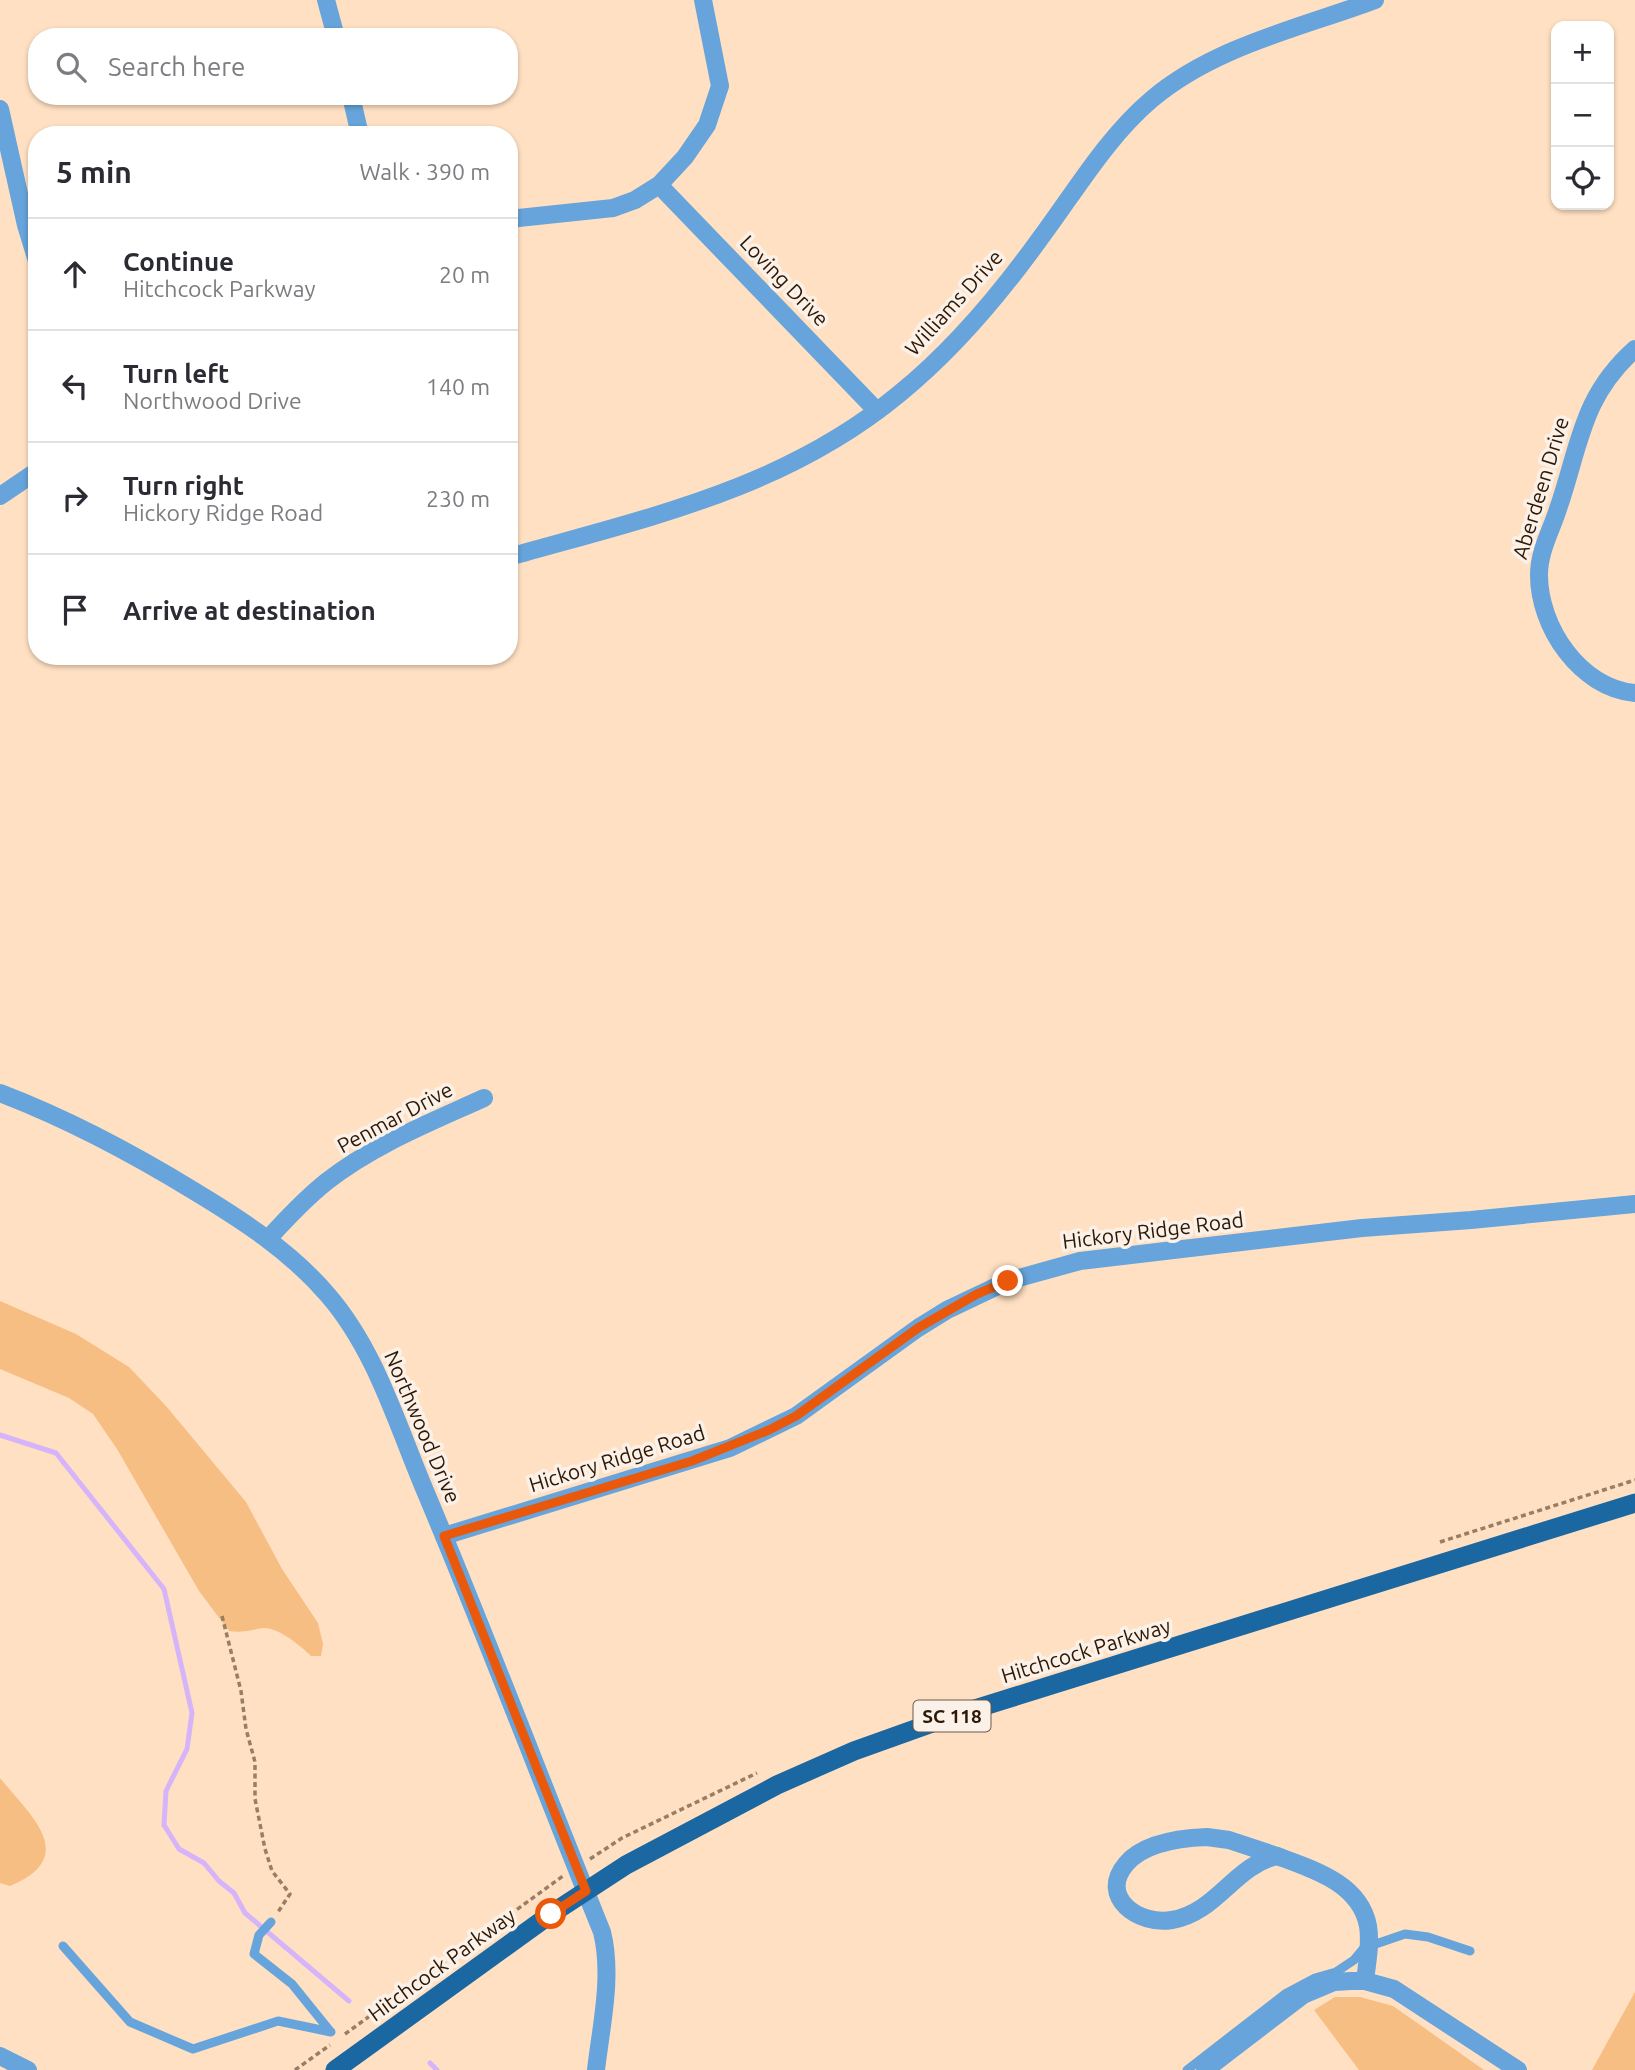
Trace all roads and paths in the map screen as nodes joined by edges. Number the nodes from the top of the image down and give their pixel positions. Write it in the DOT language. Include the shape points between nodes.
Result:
graph roads {
  1 [pos="326,0"];
  2 [pos="703,0"];
  3 [pos="1375,0"];
  4 [pos="334,28"];
  5 [pos="353,105"];
  6 [pos="0,110"];
  7 [pos="358,126"];
  8 [pos="659,185"];
  9 [pos="518,218"];
  10 [pos="28,232"];
  11 [pos="1635,349"];
  12 [pos="877,411"];
  13 [pos="28,477"];
  14 [pos="0,496"];
  15 [pos="518,555"];
  16 [pos="1635,694"];
  17 [pos="0,1093"];
  18 [pos="484,1098"];
  19 [pos="1635,1204"];
  20 [pos="268,1239"];
  21 [pos="1635,1503"];
  22 [pos="444,1536"];
  23 [pos="222,1616"];
  24 [pos="1277,1856"];
  25 [pos="586,1891"];
  26 [pos="271,1923"];
  27 [pos="63,1946"];
  28 [pos="1369,1946"];
  29 [pos="1470,1951"];
  30 [pos="1365,1981"];
  31 [pos="0,2056"];
  32 [pos="28,2070"];
  33 [pos="335,2070"];
  34 [pos="596,2070"];
  35 [pos="1187,2070"];
  36 [pos="1205,2070"];
  37 [pos="1518,2070"];
  1 -- 4 [label="street"];
  2 -- 8 [label="street" via="720,86 707,125"];
  3 -- 12 [label="street, Williams Drive" via="1231,52 1154,98 1115,136 1038,242 961,334 927,370"];
  5 -- 7 [label="street"];
  6 -- 10 [label="street"];
  8 -- 9 [label="street" via="613,208"];
  8 -- 12 [label="street, Loving Drive"];
  11 -- 16 [label="street, Aberdeen Drive" via="1615,369 1585,417 1544,545 1539,576 1551,626 1568,653 1594,677"];
  12 -- 15 [label="street, Williams Drive" via="832,442 708,500"];
  13 -- 14 [label="street"];
  17 -- 20 [label="street, Northwood Drive" via="154,1166"];
  18 -- 20 [label="street, Penmar Drive" via="363,1157 327,1181"];
  19 -- 22 [label="street, Hickory Ridge Road" via="1362,1228 1080,1261 1040,1270 947,1310 796,1416 730,1448"];
  20 -- 22 [label="street, Northwood Drive" via="304,1270 346,1317 379,1376"];
  21 -- 25 [label="main road, Hitchcock Parkway / SC 118" via="949,1717 854,1751 714,1817"];
  22 -- 25 [label="street, Northwood Drive"];
  23 -- 26 [label="path" via="255,1762 255,1799 265,1849 272,1871 290,1894"];
  24 -- 24 [label="street" via="1229,1840 1173,1840 1127,1863 1119,1878 1119,1895 1129,1911 1171,1920 1207,1904 1249,1867"];
  24 -- 28 [label="street" via="1331,1878 1347,1890 1365,1914"];
  25 -- 33 [label="main road, Hitchcock Parkway / SC 118"];
  25 -- 34 [label="street, Northwood Drive" via="603,1932 606,1955"];
  26 -- 27 [label="lane" via="259,1935 254,1954 292,1984 331,2032 278,2021 193,2049 130,2022"];
  28 -- 29 [label="lane" via="1405,1934"];
  28 -- 30 [label="street"];
  28 -- 35 [label="lane" via="1336,1972 1285,1994"];
  30 -- 36 [label="street" via="1317,1987"];
  30 -- 37 [label="street" via="1394,1989"];
  31 -- 32 [label="street"];
}
